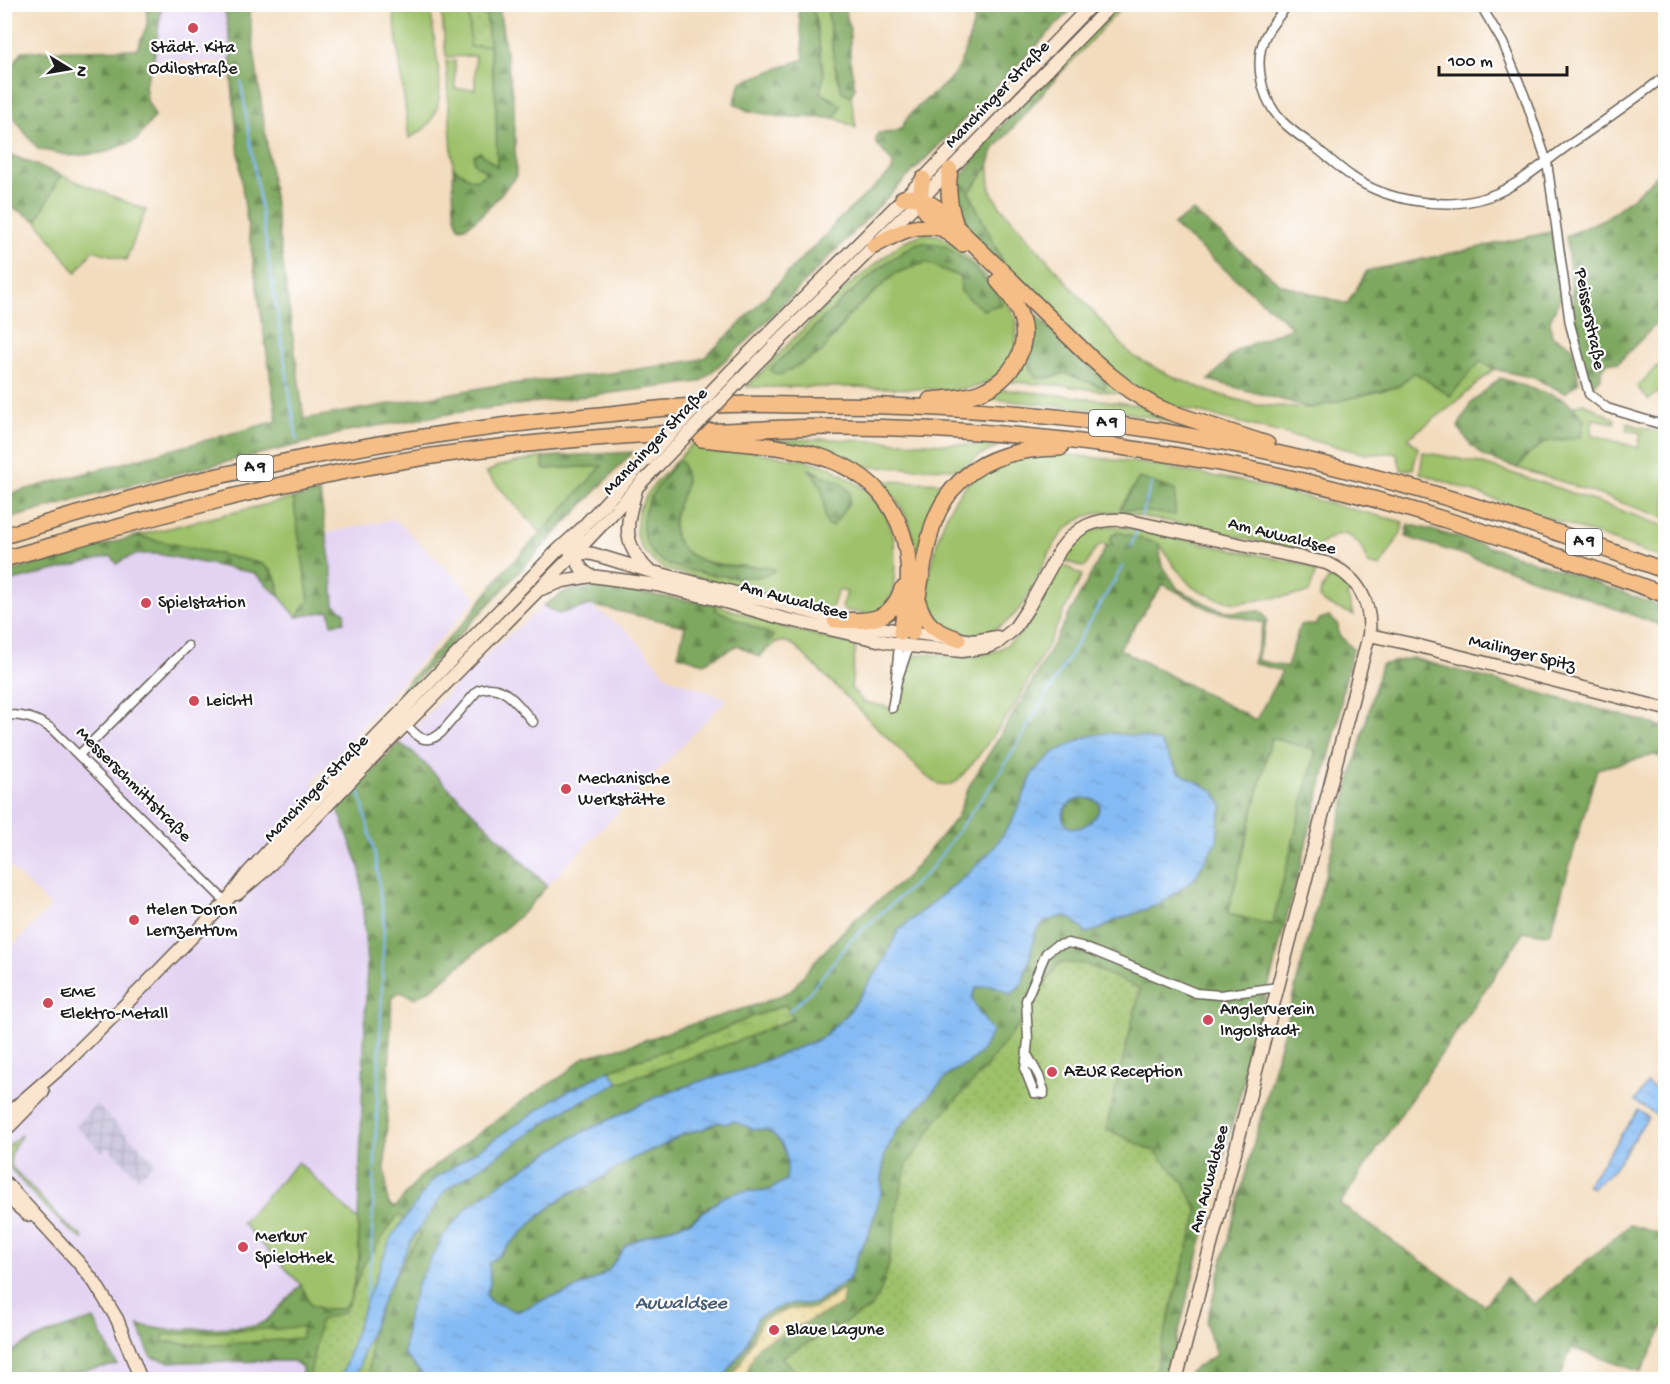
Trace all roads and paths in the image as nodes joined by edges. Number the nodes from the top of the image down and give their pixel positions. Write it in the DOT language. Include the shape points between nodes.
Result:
graph roads {
  1 [pos="1092,4"];
  2 [pos="1112,4"];
  3 [pos="1289,4"];
  4 [pos="1480,4"];
  5 [pos="1665,75"];
  6 [pos="1547,162"];
  7 [pos="950,170"];
  8 [pos="922,179"];
  9 [pos="903,198"];
  10 [pos="921,200"];
  11 [pos="948,227"];
  12 [pos="874,246"];
  13 [pos="876,405"];
  14 [pos="1665,426"];
  15 [pos="654,433"];
  16 [pos="1126,448"];
  17 [pos="1335,467"];
  18 [pos="636,489"];
  19 [pos="579,531"];
  20 [pos="4,536"];
  21 [pos="557,551"];
  22 [pos="576,552"];
  23 [pos="4,559"];
  24 [pos="909,566"];
  25 [pos="648,571"];
  26 [pos="1665,571"];
  27 [pos="591,576"];
  28 [pos="537,590"];
  29 [pos="1665,595"];
  30 [pos="918,602"];
  31 [pos="834,620"];
  32 [pos="1014,629"];
  33 [pos="1369,635"];
  34 [pos="905,639"];
  35 [pos="958,639"];
  36 [pos="188,646"];
  37 [pos="892,708"];
  38 [pos="1665,709"];
  39 [pos="4,715"];
  40 [pos="402,719"];
  41 [pos="533,722"];
  42 [pos="79,755"];
  43 [pos="226,902"];
  44 [pos="1278,987"];
  45 [pos="66,1063"];
  46 [pos="1044,1092"];
  47 [pos="4,1117"];
  48 [pos="4,1132"];
  49 [pos="4,1180"];
  50 [pos="4,1196"];
  51 [pos="50,1232"];
  52 [pos="141,1380"];
  53 [pos="1176,1380"];
  1 -- 8 [label="main road, Manchinger Straße"];
  2 -- 7 [label="main road, Manchinger Straße"];
  3 -- 6 [label="street" via="1266,34 1260,55 1260,78 1267,99 1282,121 1355,179 1385,194 1447,203 1477,200 1505,190"];
  4 -- 6 [label="street, Peisserstraße" via="1503,43"];
  5 -- 6 [label="street"];
  6 -- 14 [label="street, Peisserstraße" via="1570,324 1588,393 1607,408"];
  7 -- 10 [label="main road, Manchinger Straße"];
  7 -- 11 [label="highway"];
  8 -- 9 [label="main road, Manchinger Straße"];
  8 -- 10 [label="highway"];
  9 -- 10 [label="highway"];
  9 -- 19 [label="main road, Manchinger Straße, bridge" via="730,371"];
  10 -- 11 [label="highway" via="937,208"];
  10 -- 12 [label="main road, Manchinger Straße"];
  11 -- 12 [label="highway" via="902,230"];
  11 -- 13 [label="highway" via="1014,301 1023,336 1018,360 1004,377 971,395"];
  11 -- 17 [label="highway" via="1110,375 1145,401"];
  12 -- 18 [label="main road, Manchinger Straße, bridge"];
  13 -- 17 [label="highway, A 9" via="1026,414 1122,425"];
  13 -- 20 [label="highway, A 9" via="715,405 434,434 200,481"];
  15 -- 16 [label="highway, A 9" via="834,427 928,429"];
  15 -- 23 [label="highway, A 9" via="426,457 281,484"];
  15 -- 24 [label="highway" via="797,451 847,466 870,482 889,505 903,535"];
  16 -- 29 [label="highway, A 9" via="1226,464 1373,499 1497,536"];
  16 -- 30 [label="highway" via="1032,449 1006,454 978,466 956,485 938,512 928,542"];
  17 -- 26 [label="highway, A 9" via="1502,514"];
  18 -- 22 [label="main road, Manchinger Straße"];
  18 -- 25 [label="main road" via="627,532 633,551"];
  19 -- 21 [label="main road, Manchinger Straße"];
  19 -- 22 [label="main road"];
  21 -- 22 [label="main road, Am Auwaldsee"];
  21 -- 40 [label="main road, Manchinger Straße"];
  22 -- 25 [label="main road, Am Auwaldsee"];
  22 -- 27 [label="main road" via="579,565"];
  22 -- 28 [label="main road, Manchinger Straße"];
  24 -- 31 [label="highway" via="899,598 885,615 865,620"];
  24 -- 34 [label="highway"];
  25 -- 31 [label="main road, Am Auwaldsee"];
  27 -- 28 [label="main road, Am Auwaldsee"];
  27 -- 34 [label="main road, Am Auwaldsee" via="657,585 797,622"];
  28 -- 40 [label="main road, Manchinger Straße"];
  30 -- 34 [label="highway"];
  30 -- 35 [label="highway" via="936,631"];
  31 -- 34 [label="main road, Am Auwaldsee"];
  32 -- 33 [label="main road, Am Auwaldsee" via="1067,540 1083,527 1114,519 1334,567 1361,591 1369,610"];
  32 -- 34 [label="main road, Am Auwaldsee" via="997,643 975,650 956,651"];
  32 -- 35 [label="main road, Am Auwaldsee" via="987,640"];
  33 -- 38 [label="main road, Mailinger Spitz"];
  33 -- 44 [label="main road, Am Auwaldsee"];
  34 -- 35 [label="main road, Am Auwaldsee"];
  34 -- 37 [label="street"];
  36 -- 42 [label="street"];
  39 -- 42 [label="street, Messerschmittstraße" via="41,721"];
  40 -- 41 [label="street" via="419,737 434,738 478,690 495,687"];
  40 -- 43 [label="main road, Manchinger Straße" via="263,872"];
  42 -- 43 [label="street, Messerschmittstraße"];
  43 -- 45 [label="main road, Manchinger Straße"];
  44 -- 46 [label="street" via="1196,993 1081,946 1055,946 1046,953 1026,999 1028,1056 1024,1070 1034,1093"];
  44 -- 53 [label="main road, Am Auwaldsee"];
  45 -- 47 [label="main road, Manchinger Straße"];
  45 -- 48 [label="main road, Manchinger Straße"];
  49 -- 51 [label="main road"];
  50 -- 51 [label="main road"];
  51 -- 52 [label="main road" via="105,1298"];
}
